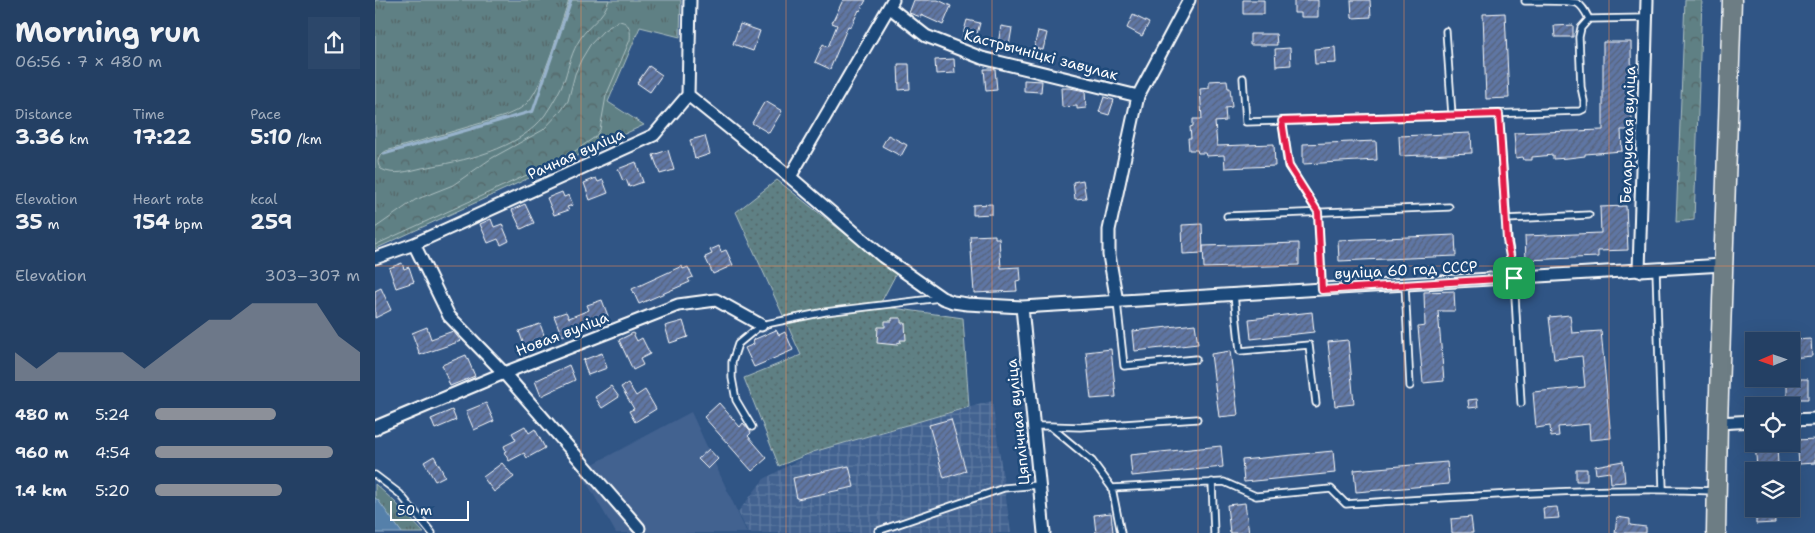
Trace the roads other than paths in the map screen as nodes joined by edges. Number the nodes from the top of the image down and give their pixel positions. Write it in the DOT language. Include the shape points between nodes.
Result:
graph roads {
  1 [pos="690,0"];
  2 [pos="1189,0"];
  3 [pos="1647,0"];
  4 [pos="1733,0"];
  5 [pos="1525,1"];
  6 [pos="891,4"];
  7 [pos="1646,18"];
  8 [pos="1589,19"];
  9 [pos="1446,31"];
  10 [pos="1243,78"];
  11 [pos="688,95"];
  12 [pos="1138,96"];
  13 [pos="1499,114"];
  14 [pos="1453,115"];
  15 [pos="1282,121"];
  16 [pos="790,177"];
  17 [pos="1449,207"];
  18 [pos="1318,212"];
  19 [pos="1589,215"];
  20 [pos="1227,216"];
  21 [pos="1506,218"];
  22 [pos="414,244"];
  23 [pos="375,258"];
  24 [pos="1723,265"];
  25 [pos="1655,270"];
  26 [pos="1639,271"];
  27 [pos="1514,278"];
  28 [pos="1405,285"];
  29 [pos="1322,290"];
  30 [pos="1234,295"];
  31 [pos="942,298"];
  32 [pos="1117,302"];
  33 [pos="1022,308"];
  34 [pos="761,325"];
  35 [pos="1196,359"];
  36 [pos="504,373"];
  37 [pos="1410,386"];
  38 [pos="1316,403"];
  39 [pos="1521,403"];
  40 [pos="1815,418"];
  41 [pos="1197,419"];
  42 [pos="1800,419"];
  43 [pos="1745,422"];
  44 [pos="1718,423"];
  45 [pos="1033,426"];
  46 [pos="1050,426"];
  47 [pos="752,427"];
  48 [pos="375,429"];
  49 [pos="375,475"];
  50 [pos="1212,482"];
  51 [pos="1039,485"];
  52 [pos="1112,488"];
  53 [pos="1663,488"];
  54 [pos="1716,491"];
  55 [pos="639,528"];
  56 [pos="878,531"];
  57 [pos="432,533"];
  58 [pos="1044,533"];
  59 [pos="1121,533"];
  60 [pos="1214,533"];
  61 [pos="1716,533"];
  1 -- 11 [label="street"];
  2 -- 12 [label="street"];
  3 -- 7 [label="street, Беларуская вуліца"];
  4 -- 24 [label="main road"];
  5 -- 8 [label="lane" via="1578,3"];
  6 -- 12 [label="street, Кастрычніцкі завулак" via="926,36 982,58"];
  6 -- 16 [label="street"];
  7 -- 8 [label="lane"];
  7 -- 26 [label="street, Беларуская вуліца"];
  8 -- 13 [label="lane" via="1581,28 1579,37 1584,109"];
  9 -- 14 [label="lane"];
  10 -- 15 [label="lane" via="1246,122"];
  11 -- 16 [label="street"];
  11 -- 22 [label="street, Рачная вуліца" via="654,136"];
  12 -- 32 [label="street" via="1109,230 1109,255"];
  13 -- 14 [label="lane"];
  13 -- 21 [label="lane"];
  14 -- 15 [label="lane"];
  15 -- 18 [label="lane" via="1289,166"];
  16 -- 31 [label="street" via="882,256"];
  17 -- 18 [label="lane"];
  18 -- 20 [label="lane"];
  18 -- 29 [label="lane"];
  19 -- 21 [label="lane"];
  21 -- 27 [label="lane"];
  22 -- 23 [label="street, Рачная вуліца"];
  22 -- 36 [label="street" via="449,316"];
  24 -- 25 [label="street, вуліца 60 год СССР"];
  24 -- 44 [label="main road"];
  25 -- 26 [label="street, вуліца 60 год СССР"];
  25 -- 53 [label="lane"];
  26 -- 27 [label="street, вуліца 60 год СССР"];
  27 -- 28 [label="street, вуліца 60 год СССР"];
  27 -- 39 [label="lane"];
  28 -- 29 [label="street, вуліца 60 год СССР"];
  28 -- 37 [label="lane"];
  29 -- 30 [label="street, вуліца 60 год СССР"];
  30 -- 32 [label="street, вуліца 60 год СССР"];
  30 -- 38 [label="lane" via="1240,351 1309,345"];
  31 -- 33 [label="street, вуліца 60 год СССР" via="967,304"];
  31 -- 34 [label="lane" via="825,312"];
  32 -- 33 [label="street, вуліца 60 год СССР"];
  32 -- 35 [label="lane" via="1124,366"];
  33 -- 45 [label="street, Цяплічная вуліца"];
  34 -- 36 [label="street, Новая вуліца" via="716,300 678,305"];
  34 -- 47 [label="lane" via="738,344 732,362 736,400"];
  36 -- 48 [label="street, Новая вуліца"];
  36 -- 55 [label="street"];
  40 -- 42 [label="street"];
  41 -- 46 [label="lane"];
  43 -- 44 [label="street"];
  44 -- 54 [label="main road"];
  45 -- 46 [label="lane"];
  45 -- 51 [label="street, Цяплічная вуліца"];
  46 -- 52 [label="lane" via="1092,461"];
  49 -- 57 [label="lane" via="400,494"];
  50 -- 52 [label="lane"];
  50 -- 53 [label="lane" via="1224,482 1256,496 1331,490 1346,504"];
  50 -- 60 [label="lane"];
  51 -- 56 [label="lane" via="1004,488"];
  51 -- 58 [label="street, Цяплічная вуліца"];
  52 -- 59 [label="lane"];
  53 -- 54 [label="lane"];
  54 -- 61 [label="main road"];
}
